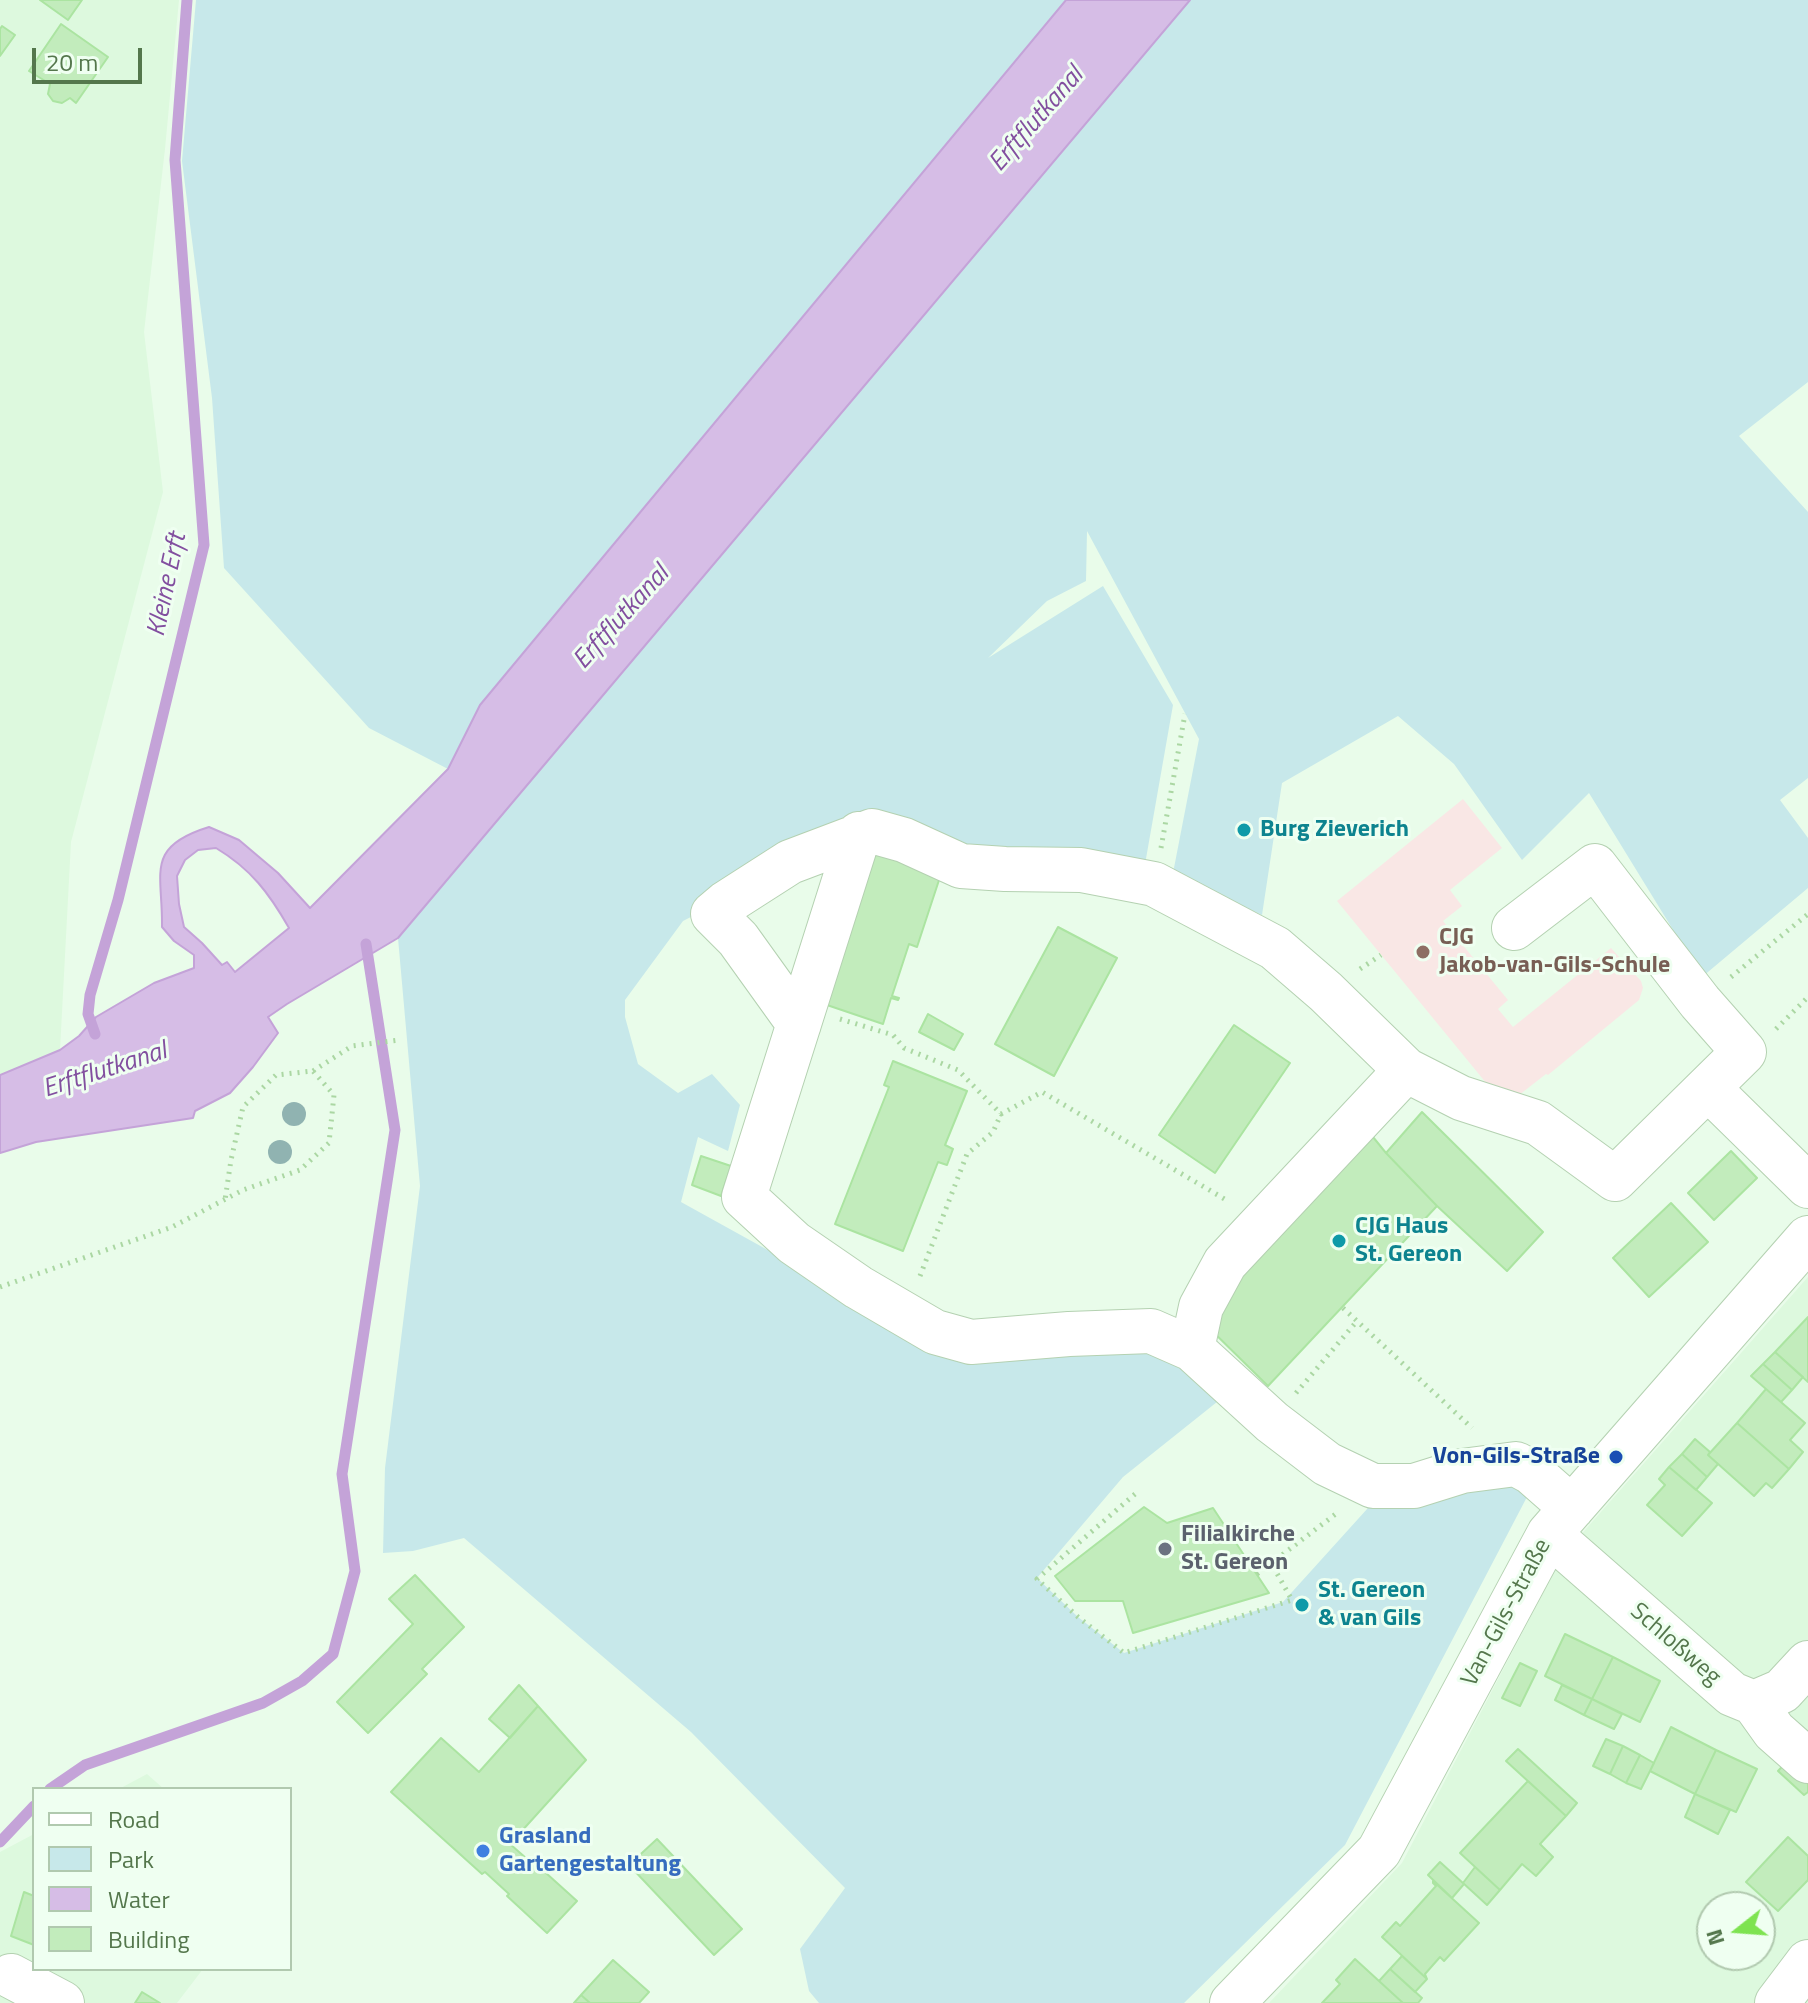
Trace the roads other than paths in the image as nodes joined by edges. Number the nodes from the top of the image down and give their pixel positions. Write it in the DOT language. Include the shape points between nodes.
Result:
graph roads {
  1 [pos="859,834"];
  2 [pos="1514,928"];
  3 [pos="802,1016"];
  4 [pos="1406,1070"];
  5 [pos="1708,1088"];
  6 [pos="1808,1186"];
  7 [pos="1808,1238"];
  8 [pos="1192,1349"];
  9 [pos="1560,1521"];
  10 [pos="1808,1663"];
  11 [pos="1754,1703"];
  12 [pos="1808,1761"];
  13 [pos="1808,1962"];
  14 [pos="11,1976"];
  15 [pos="62,2003"];
  16 [pos="1232,2003"];
  17 [pos="1777,2003"];
  1 -- 3 [label="street"];
  1 -- 3 [label="street" via="790,862 713,914"];
  1 -- 4 [label="street" via="872,831 904,840 961,866 1081,870 1154,884 1275,948"];
  2 -- 5 [label="street" via="1595,866 1744,1052"];
  3 -- 8 [label="street" via="744,1197 794,1243 935,1332 971,1342 1151,1331"];
  4 -- 5 [label="street" via="1461,1098 1538,1123 1615,1179"];
  4 -- 8 [label="street" via="1225,1263 1201,1307"];
  5 -- 6 [label="street"];
  7 -- 9 [label="street, Van-Gils-Straße"];
  8 -- 9 [label="street, Schloßweg" via="1327,1464 1373,1486 1414,1486 1462,1471 1516,1464 1531,1472"];
  9 -- 11 [label="street, Schloßweg" via="1732,1694"];
  9 -- 16 [label="street, Van-Gils-Straße" via="1379,1851"];
  10 -- 11 [label="street" via="1782,1691"];
  11 -- 12 [label="street" via="1774,1731"];
  13 -- 17 [label="street"];
  14 -- 15 [label="street"];
}
